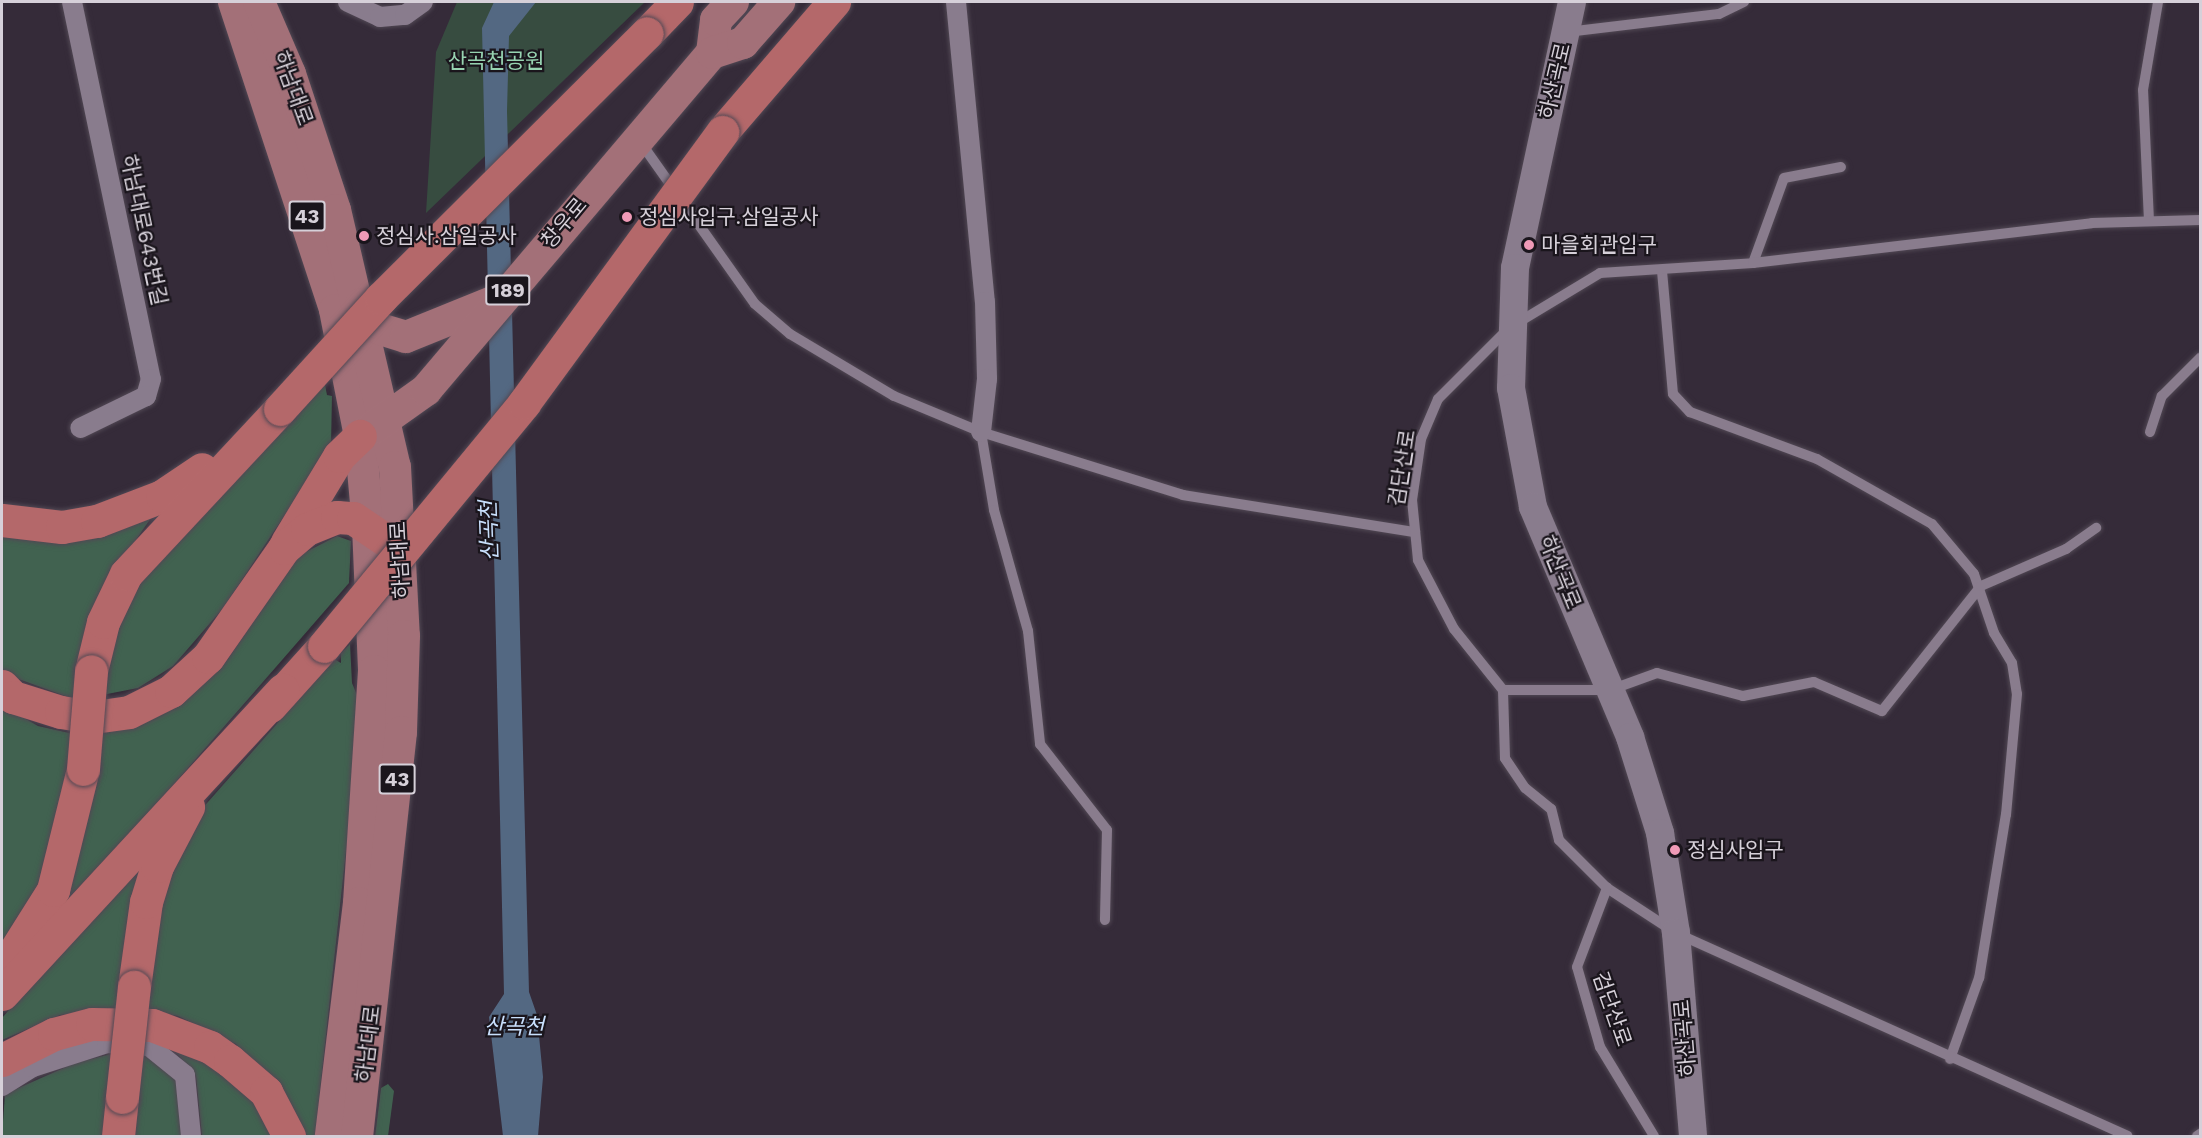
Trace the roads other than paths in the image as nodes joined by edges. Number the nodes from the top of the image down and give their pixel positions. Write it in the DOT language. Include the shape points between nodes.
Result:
graph roads {
  1 [pos="72,2"];
  2 [pos="234,2"];
  3 [pos="259,2"];
  4 [pos="348,2"];
  5 [pos="423,2"];
  6 [pos="677,2"];
  7 [pos="732,2"];
  8 [pos="779,2"];
  9 [pos="834,2"];
  10 [pos="956,2"];
  11 [pos="1572,2"];
  12 [pos="1744,2"];
  13 [pos="2158,2"];
  14 [pos="1567,32"];
  15 [pos="712,53"];
  16 [pos="637,137"];
  17 [pos="1841,167"];
  18 [pos="2200,220"];
  19 [pos="2149,221"];
  20 [pos="1753,263"];
  21 [pos="1662,271"];
  22 [pos="500,299"];
  23 [pos="359,300"];
  24 [pos="1509,328"];
  25 [pos="2200,358"];
  26 [pos="280,409"];
  27 [pos="80,428"];
  28 [pos="372,429"];
  29 [pos="981,432"];
  30 [pos="2150,432"];
  31 [pos="2,520"];
  32 [pos="368,526"];
  33 [pos="2096,528"];
  34 [pos="1415,532"];
  35 [pos="284,548"];
  36 [pos="399,549"];
  37 [pos="1981,586"];
  38 [pos="2,686"];
  39 [pos="283,690"];
  40 [pos="1503,690"];
  41 [pos="1610,690"];
  42 [pos="1606,888"];
  43 [pos="1105,920"];
  44 [pos="1676,933"];
  45 [pos="2,969"];
  46 [pos="2,994"];
  47 [pos="1950,1059"];
  48 [pos="2,1060"];
  49 [pos="2,1086"];
  50 [pos="118,1137"];
  51 [pos="191,1137"];
  52 [pos="289,1137"];
  53 [pos="332,1137"];
  54 [pos="357,1137"];
  55 [pos="1654,1137"];
  56 [pos="1693,1137"];
  57 [pos="2127,1137"];
  1 -- 27 [label="street, 하남대로643번길" via="152,379 146,396"];
  2 -- 28 [label="main road, 하남대로 / 43"];
  3 -- 23 [label="main road, 하남대로 / 43" via="290,74"];
  4 -- 5 [label="street" via="380,18 405,15"];
  6 -- 26 [label="highway, bridge" via="381,298"];
  7 -- 15 [label="main road" via="716,20"];
  8 -- 15 [label="main road" via="743,43"];
  9 -- 39 [label="highway, bridge" via="722,132 524,403 324,646"];
  10 -- 29 [label="street" via="985,302 987,379"];
  11 -- 14 [label="street, 하산곡로"];
  12 -- 14 [label="lane" via="1719,14"];
  13 -- 19 [label="lane" via="2143,90"];
  14 -- 24 [label="street, 하산곡로" via="1521,235"];
  15 -- 16 [label="main road, 창우로 / 189"];
  16 -- 22 [label="main road, 창우로 / 189"];
  16 -- 29 [label="lane" via="733,276 790,334 894,396"];
  17 -- 20 [label="lane" via="1784,178"];
  18 -- 19 [label="lane, 검단산로"];
  19 -- 20 [label="lane, 검단산로" via="2092,223"];
  20 -- 21 [label="lane, 검단산로"];
  21 -- 24 [label="lane, 검단산로" via="1600,273"];
  21 -- 37 [label="lane" via="1673,394 1690,412 1817,459 1890,497 1932,524"];
  22 -- 23 [label="main road" via="448,316 413,337 388,333 372,322"];
  22 -- 28 [label="main road, 창우로 / 189" via="439,375"];
  23 -- 28 [label="main road, 하남대로 / 43"];
  24 -- 34 [label="lane, 검단산로" via="1438,399 1421,439 1412,500"];
  24 -- 41 [label="street, 하산곡로" via="1511,388 1533,507"];
  25 -- 30 [label="lane" via="2162,396"];
  26 -- 31 [label="highway" via="196,474 131,512 62,527"];
  26 -- 45 [label="highway, bridge" via="126,574 103,622 91,671 83,769 53,890"];
  28 -- 32 [label="main road, 하남대로 / 43"];
  28 -- 35 [label="highway" via="339,456"];
  28 -- 36 [label="main road, 하남대로 / 43" via="394,467"];
  29 -- 34 [label="lane" via="1183,495"];
  29 -- 43 [label="lane" via="994,510 1028,631 1040,744 1107,830"];
  32 -- 35 [label="highway" via="336,517 307,529"];
  32 -- 36 [label="highway"];
  32 -- 53 [label="main road, 하남대로 / 43" via="374,671 359,903"];
  33 -- 37 [label="lane" via="2066,549"];
  34 -- 40 [label="lane, 검단산로" via="1428,585"];
  35 -- 38 [label="highway" via="208,657 171,691 129,712 94,717 61,712 13,697"];
  36 -- 54 [label="main road, 하남대로 / 43" via="404,636 400,732"];
  37 -- 41 [label="lane" via="1882,711 1814,682 1743,696 1657,673"];
  37 -- 47 [label="lane" via="1990,623 2016,675 2016,705 2006,814 1979,978"];
  39 -- 46 [label="highway"];
  39 -- 50 [label="highway, bridge" via="174,829 146,902"];
  40 -- 41 [label="lane"];
  40 -- 42 [label="lane" via="1505,758 1525,788 1551,809 1559,840"];
  41 -- 44 [label="street, 하산곡로" via="1652,802"];
  42 -- 44 [label="lane"];
  42 -- 55 [label="lane, 검단산로" via="1577,967 1600,1047"];
  44 -- 47 [label="lane"];
  44 -- 56 [label="street, 하산곡로"];
  47 -- 57 [label="lane"];
  48 -- 52 [label="highway" via="54,1034 92,1024 152,1025 210,1047 230,1061 266,1092"];
  49 -- 51 [label="street" via="33,1067 106,1043 148,1046 185,1075"];
}
